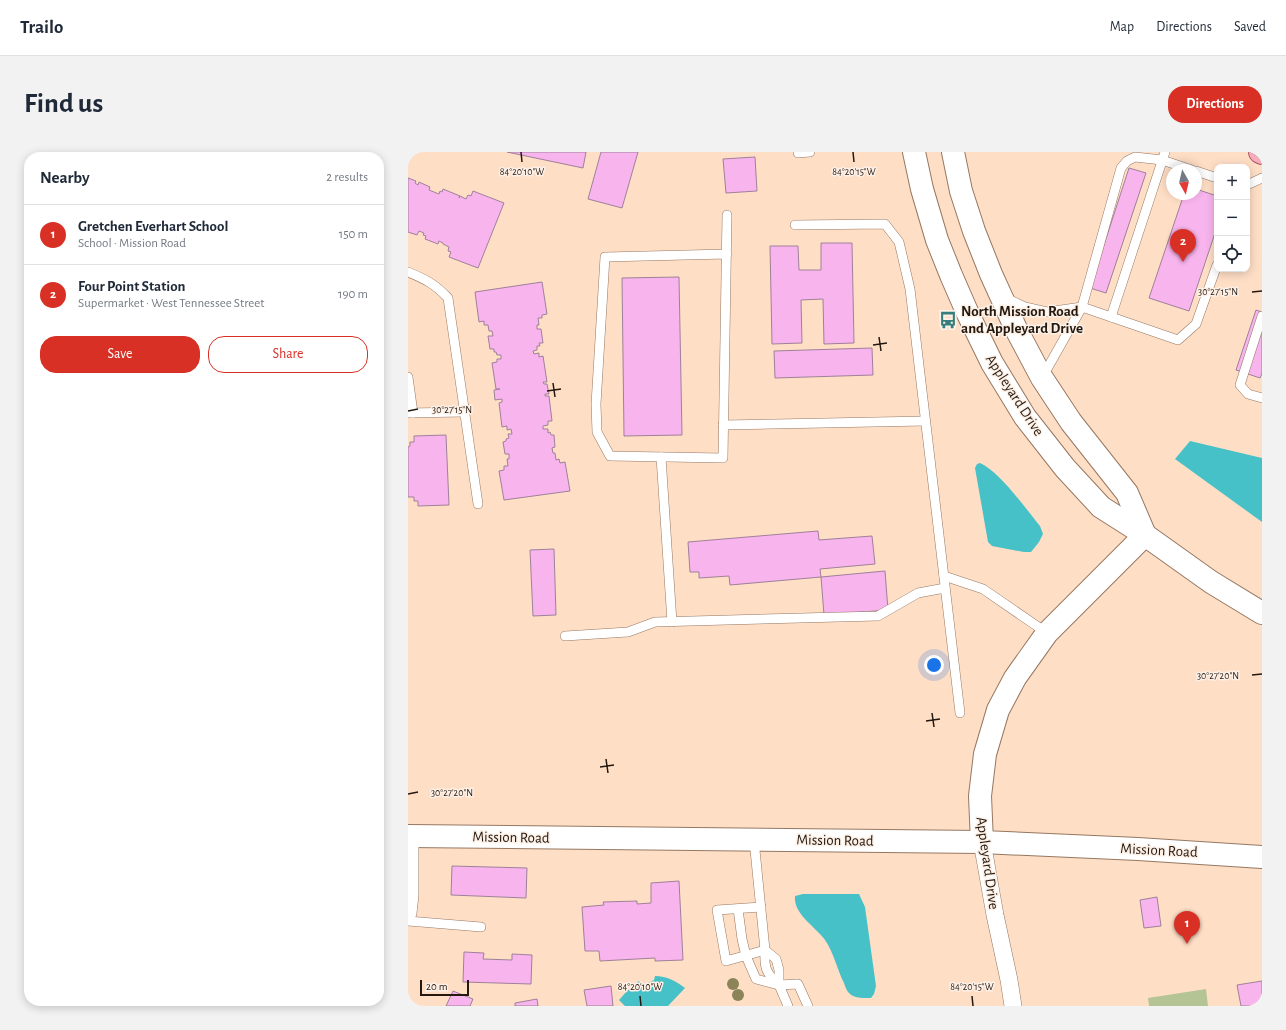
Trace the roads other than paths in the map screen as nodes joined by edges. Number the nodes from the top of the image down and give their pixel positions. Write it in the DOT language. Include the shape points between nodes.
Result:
graph roads {
  1 [pos="810,152"];
  2 [pos="914,152"];
  3 [pos="953,152"];
  4 [pos="798,153"];
  5 [pos="1163,156"];
  6 [pos="1180,164"];
  7 [pos="1202,173"];
  8 [pos="1214,177"];
  9 [pos="1262,178"];
  10 [pos="1250,184"];
  11 [pos="727,215"];
  12 [pos="795,225"];
  13 [pos="727,254"];
  14 [pos="408,272"];
  15 [pos="1215,272"];
  16 [pos="1001,296"];
  17 [pos="1082,307"];
  18 [pos="1262,316"];
  19 [pos="1111,317"];
  20 [pos="408,377"];
  21 [pos="1042,378"];
  22 [pos="1262,398"];
  23 [pos="464,412"];
  24 [pos="410,413"];
  25 [pos="925,421"];
  26 [pos="723,425"];
  27 [pos="661,457"];
  28 [pos="478,504"];
  29 [pos="1145,535"];
  30 [pos="944,576"];
  31 [pos="945,588"];
  32 [pos="1262,613"];
  33 [pos="672,622"];
  34 [pos="1047,633"];
  35 [pos="565,636"];
  36 [pos="960,713"];
  37 [pos="409,836"];
  38 [pos="754,840"];
  39 [pos="982,842"];
  40 [pos="1262,857"];
  41 [pos="761,907"];
  42 [pos="738,909"];
  43 [pos="408,913"];
  44 [pos="408,921"];
  45 [pos="481,928"];
  46 [pos="764,950"];
  47 [pos="746,956"];
  48 [pos="779,985"];
  49 [pos="788,1006"];
  50 [pos="808,1006"];
  51 [pos="1013,1006"];
  1 -- 4 [label="lane"];
  2 -- 29 [label="street, Appleyard Drive" via="937,240 992,363 1026,417 1065,468 1101,507"];
  3 -- 16 [label="street" via="961,190 974,231"];
  5 -- 6 [label="lane"];
  5 -- 17 [label="lane" via="1135,157 1127,161 1122,168"];
  5 -- 19 [label="lane"];
  7 -- 8 [label="lane"];
  9 -- 10 [label="lane"];
  11 -- 13 [label="lane"];
  12 -- 25 [label="lane" via="885,224 899,242 910,289"];
  13 -- 26 [label="lane"];
  13 -- 27 [label="lane" via="605,257 596,404 597,432 610,456"];
  14 -- 23 [label="lane" via="429,281 448,298"];
  15 -- 19 [label="lane" via="1196,324 1178,340"];
  16 -- 17 [label="lane" via="1025,307 1047,312"];
  16 -- 21 [label="street"];
  17 -- 19 [label="lane"];
  17 -- 21 [label="lane"];
  18 -- 22 [label="lane" via="1240,385 1248,394"];
  20 -- 24 [label="lane"];
  21 -- 29 [label="street" via="1071,422 1126,493"];
  23 -- 24 [label="lane"];
  23 -- 28 [label="lane"];
  25 -- 26 [label="lane"];
  25 -- 30 [label="lane"];
  26 -- 27 [label="lane" via="723,458"];
  27 -- 33 [label="lane"];
  29 -- 32 [label="street" via="1211,582"];
  29 -- 34 [label="street, Appleyard Drive"];
  30 -- 31 [label="lane"];
  30 -- 34 [label="lane" via="983,589"];
  31 -- 33 [label="lane" via="918,593 878,616"];
  31 -- 36 [label="lane"];
  33 -- 35 [label="lane" via="655,622 628,632"];
  34 -- 39 [label="street, Appleyard Drive" via="1015,678 998,710 986,754 980,796"];
  37 -- 38 [label="street, Mission Road"];
  37 -- 43 [label="street"];
  38 -- 39 [label="street, Mission Road"];
  38 -- 41 [label="lane"];
  39 -- 40 [label="street, Mission Road"];
  39 -- 51 [label="street, Appleyard Drive"];
  41 -- 42 [label="lane"];
  41 -- 46 [label="lane"];
  42 -- 47 [label="lane"];
  42 -- 47 [label="lane" via="717,910 726,961"];
  44 -- 45 [label="lane"];
  46 -- 47 [label="lane"];
  46 -- 48 [label="lane" via="776,959"];
  47 -- 48 [label="lane" via="756,979"];
  48 -- 49 [label="lane"];
  48 -- 50 [label="lane" via="798,984"];
}
